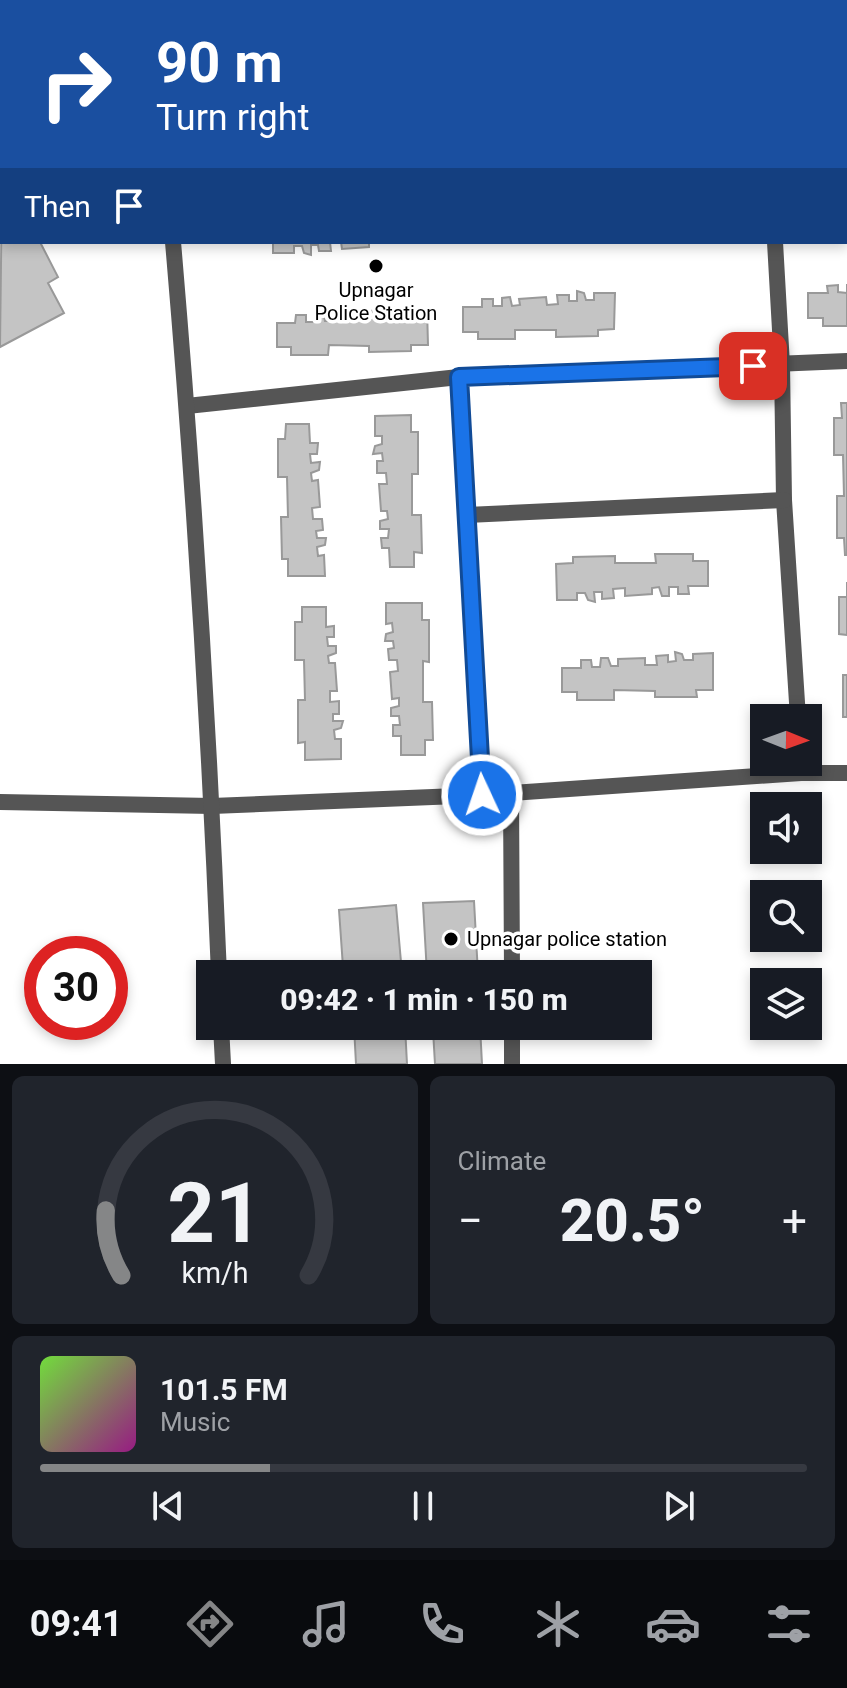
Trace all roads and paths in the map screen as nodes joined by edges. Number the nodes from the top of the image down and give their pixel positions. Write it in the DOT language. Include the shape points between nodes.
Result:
graph roads {
  1 [pos="173,244"];
  2 [pos="775,244"];
  3 [pos="847,361"];
  4 [pos="782,365"];
  5 [pos="459,377"];
  6 [pos="187,406"];
  7 [pos="784,500"];
  8 [pos="467,515"];
  9 [pos="797,704"];
  10 [pos="822,770"];
  11 [pos="750,772"];
  12 [pos="847,773"];
  13 [pos="511,792"];
  14 [pos="482,795"];
  15 [pos="0,802"];
  16 [pos="212,806"];
  17 [pos="218,960"];
  18 [pos="512,960"];
  19 [pos="222,1040"];
  20 [pos="512,1040"];
  21 [pos="223,1064"];
  22 [pos="512,1064"];
  1 -- 6 [label="street"];
  2 -- 4 [label="street"];
  3 -- 4 [label="street"];
  4 -- 5 [label="street"];
  4 -- 7 [label="street"];
  5 -- 6 [label="street"];
  5 -- 8 [label="street"];
  6 -- 16 [label="street"];
  7 -- 8 [label="street"];
  7 -- 9 [label="street"];
  8 -- 14 [label="street"];
  10 -- 12 [label="street"];
  11 -- 13 [label="street"];
  13 -- 14 [label="street"];
  13 -- 18 [label="street"];
  14 -- 16 [label="street"];
  15 -- 16 [label="street"];
  16 -- 17 [label="street"];
  19 -- 21 [label="street"];
  20 -- 22 [label="street"];
}
